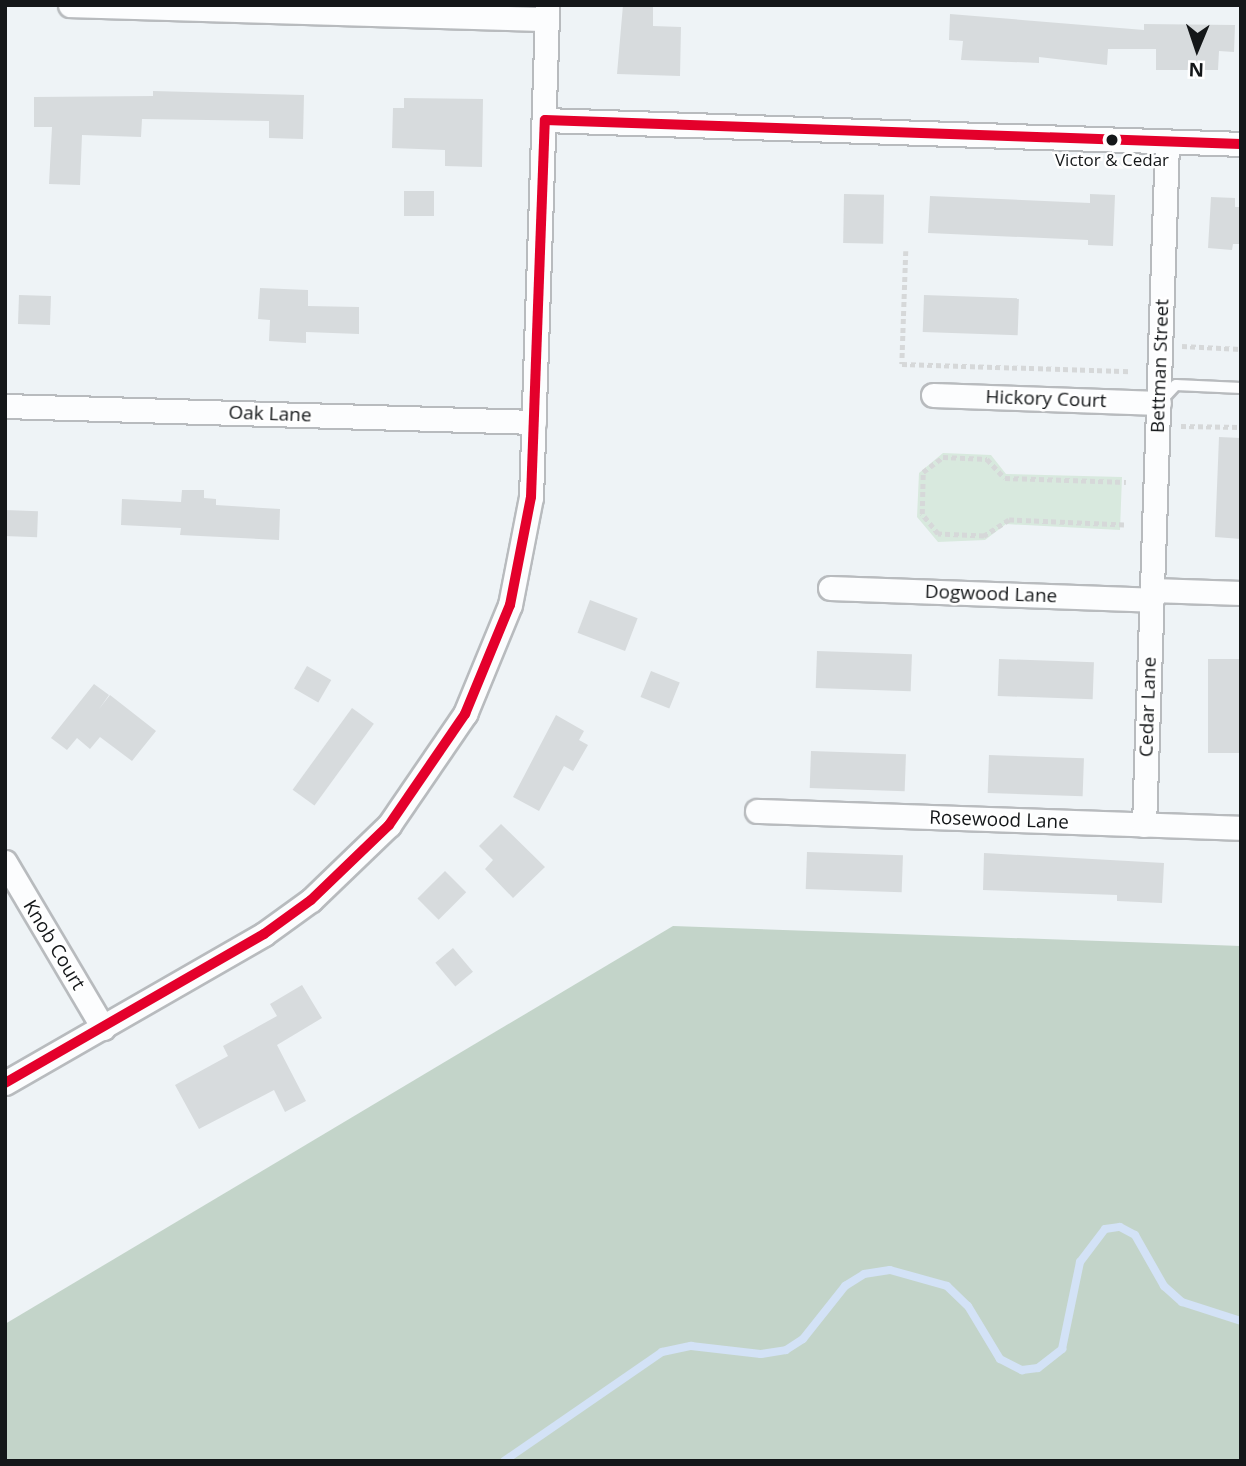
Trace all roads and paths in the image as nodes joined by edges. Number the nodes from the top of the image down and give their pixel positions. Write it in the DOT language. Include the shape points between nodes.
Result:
graph roads {
  1 [pos="70,5"];
  2 [pos="547,12"];
  3 [pos="545,120"];
  4 [pos="1167,142"];
  5 [pos="1241,144"];
  6 [pos="906,251"];
  7 [pos="1241,349"];
  8 [pos="1130,371"];
  9 [pos="1181,386"];
  10 [pos="1241,388"];
  11 [pos="933,395"];
  12 [pos="1159,403"];
  13 [pos="5,406"];
  14 [pos="534,422"];
  15 [pos="1241,427"];
  16 [pos="1126,482"];
  17 [pos="1124,525"];
  18 [pos="830,588"];
  19 [pos="1241,593"];
  20 [pos="1152,595"];
  21 [pos="757,811"];
  22 [pos="1144,825"];
  23 [pos="1241,828"];
  24 [pos="5,862"];
  25 [pos="103,1028"];
  26 [pos="5,1083"];
  1 -- 2 [label="street"];
  2 -- 3 [label="street"];
  3 -- 4 [label="street"];
  3 -- 14 [label="street"];
  4 -- 5 [label="street"];
  4 -- 12 [label="street, Bettman Street"];
  6 -- 8 [label="path" via="902,364"];
  7 -- 9 [label="path" via="1182,346"];
  9 -- 10 [label="lane"];
  9 -- 12 [label="lane"];
  9 -- 15 [label="path" via="1179,425"];
  11 -- 12 [label="street, Hickory Court"];
  12 -- 20 [label="street, Bettman Street"];
  13 -- 14 [label="street, Oak Lane"];
  14 -- 25 [label="street" via="531,497 510,605 465,715 429,771 389,825 311,900 264,934"];
  16 -- 17 [label="path" via="1005,478 987,459 943,457 923,472 922,514 938,534 984,536 1009,520"];
  18 -- 20 [label="street, Dogwood Lane"];
  19 -- 20 [label="street, Dogwood Lane"];
  20 -- 22 [label="street, Cedar Lane"];
  21 -- 22 [label="street, Rosewood Lane"];
  22 -- 23 [label="street, Rosewood Lane"];
  24 -- 25 [label="street, Knob Court"];
  25 -- 26 [label="street"];
}
